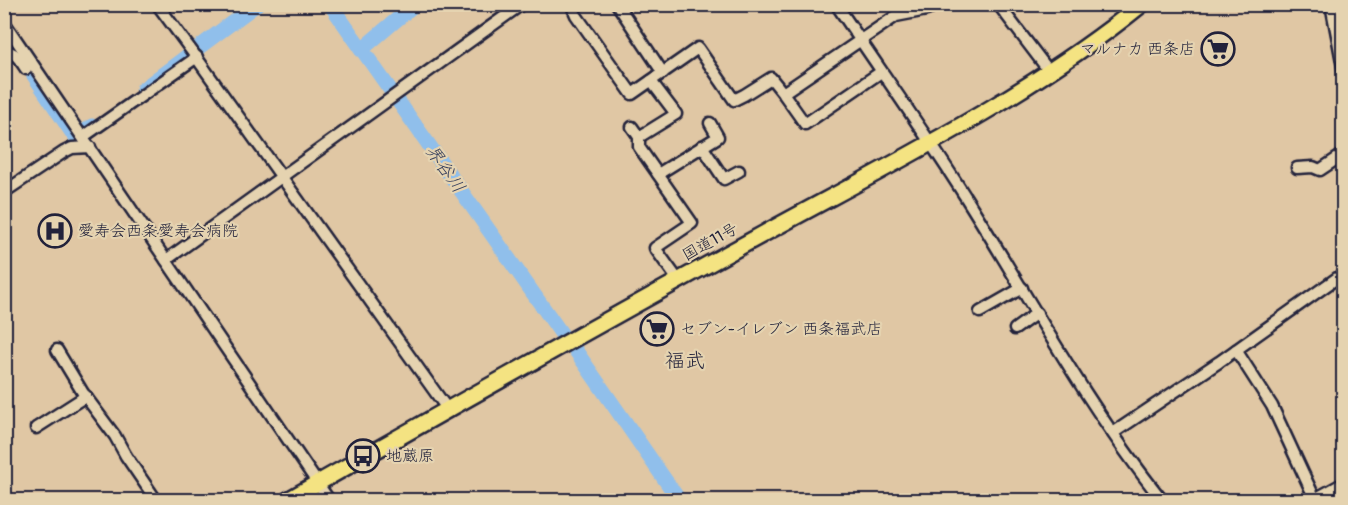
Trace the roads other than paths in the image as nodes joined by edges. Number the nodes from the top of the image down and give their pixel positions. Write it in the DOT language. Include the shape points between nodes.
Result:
graph roads {
  1 [pos="157,4"];
  2 [pos="522,4"];
  3 [pos="571,4"];
  4 [pos="617,4"];
  5 [pos="836,4"];
  6 [pos="935,4"];
  7 [pos="998,4"];
  8 [pos="1142,4"];
  9 [pos="1331,4"];
  10 [pos="918,8"];
  11 [pos="4,22"];
  12 [pos="860,40"];
  13 [pos="15,50"];
  14 [pos="194,54"];
  15 [pos="1342,55"];
  16 [pos="26,69"];
  17 [pos="1049,71"];
  18 [pos="881,72"];
  19 [pos="1344,72"];
  20 [pos="663,73"];
  21 [pos="651,81"];
  22 [pos="783,93"];
  23 [pos="710,123"];
  24 [pos="632,127"];
  25 [pos="83,137"];
  26 [pos="639,137"];
  27 [pos="930,143"];
  28 [pos="702,146"];
  29 [pos="1344,154"];
  30 [pos="1298,168"];
  31 [pos="739,171"];
  32 [pos="658,174"];
  33 [pos="282,176"];
  34 [pos="4,192"];
  35 [pos="166,260"];
  36 [pos="1344,273"];
  37 [pos="678,280"];
  38 [pos="1022,288"];
  39 [pos="980,312"];
  40 [pos="1037,313"];
  41 [pos="1015,329"];
  42 [pos="57,350"];
  43 [pos="1236,350"];
  44 [pos="86,396"];
  45 [pos="448,410"];
  46 [pos="36,428"];
  47 [pos="1113,433"];
  48 [pos="1344,483"];
  49 [pos="318,484"];
  50 [pos="1333,496"];
  51 [pos="1159,500"];
  52 [pos="156,501"];
  53 [pos="288,501"];
  54 [pos="328,501"];
  1 -- 14 [label="street"];
  2 -- 33 [label="street"];
  3 -- 21 [label="street" via="632,94"];
  4 -- 20 [label="street"];
  5 -- 12 [label="street"];
  6 -- 10 [label="street"];
  7 -- 17 [label="street"];
  8 -- 17 [label="highway, 国道11号"];
  9 -- 15 [label="street"];
  10 -- 12 [label="street" via="896,16"];
  11 -- 13 [label="street"];
  12 -- 18 [label="street"];
  12 -- 22 [label="street"];
  13 -- 16 [label="street"];
  13 -- 25 [label="street"];
  14 -- 25 [label="street"];
  14 -- 33 [label="street"];
  15 -- 19 [label="street"];
  17 -- 27 [label="highway, 国道11号"];
  18 -- 22 [label="street" via="805,124"];
  18 -- 27 [label="street"];
  20 -- 21 [label="street"];
  20 -- 22 [label="street" via="698,48 734,100 771,78"];
  21 -- 26 [label="street" via="676,114"];
  23 -- 28 [label="street" via="718,136"];
  24 -- 26 [label="street"];
  25 -- 34 [label="street"];
  25 -- 35 [label="street"];
  26 -- 32 [label="street" via="639,147"];
  27 -- 37 [label="highway, 国道11号"];
  27 -- 38 [label="street"];
  28 -- 31 [label="street" via="724,179"];
  28 -- 32 [label="street"];
  29 -- 30 [label="street" via="1320,170"];
  32 -- 37 [label="street" via="692,223 655,248"];
  33 -- 35 [label="street"];
  33 -- 45 [label="street"];
  35 -- 49 [label="street"];
  36 -- 43 [label="street"];
  37 -- 45 [label="highway, 国道11号"];
  38 -- 39 [label="street"];
  38 -- 40 [label="street"];
  40 -- 41 [label="street"];
  40 -- 47 [label="street"];
  42 -- 44 [label="street"];
  43 -- 47 [label="street"];
  43 -- 50 [label="street" via="1272,406 1315,499"];
  44 -- 46 [label="street"];
  44 -- 52 [label="street"];
  45 -- 49 [label="highway, 国道11号"];
  47 -- 51 [label="street"];
  48 -- 50 [label="street"];
  49 -- 53 [label="highway, 国道11号"];
  49 -- 54 [label="street"];
}
